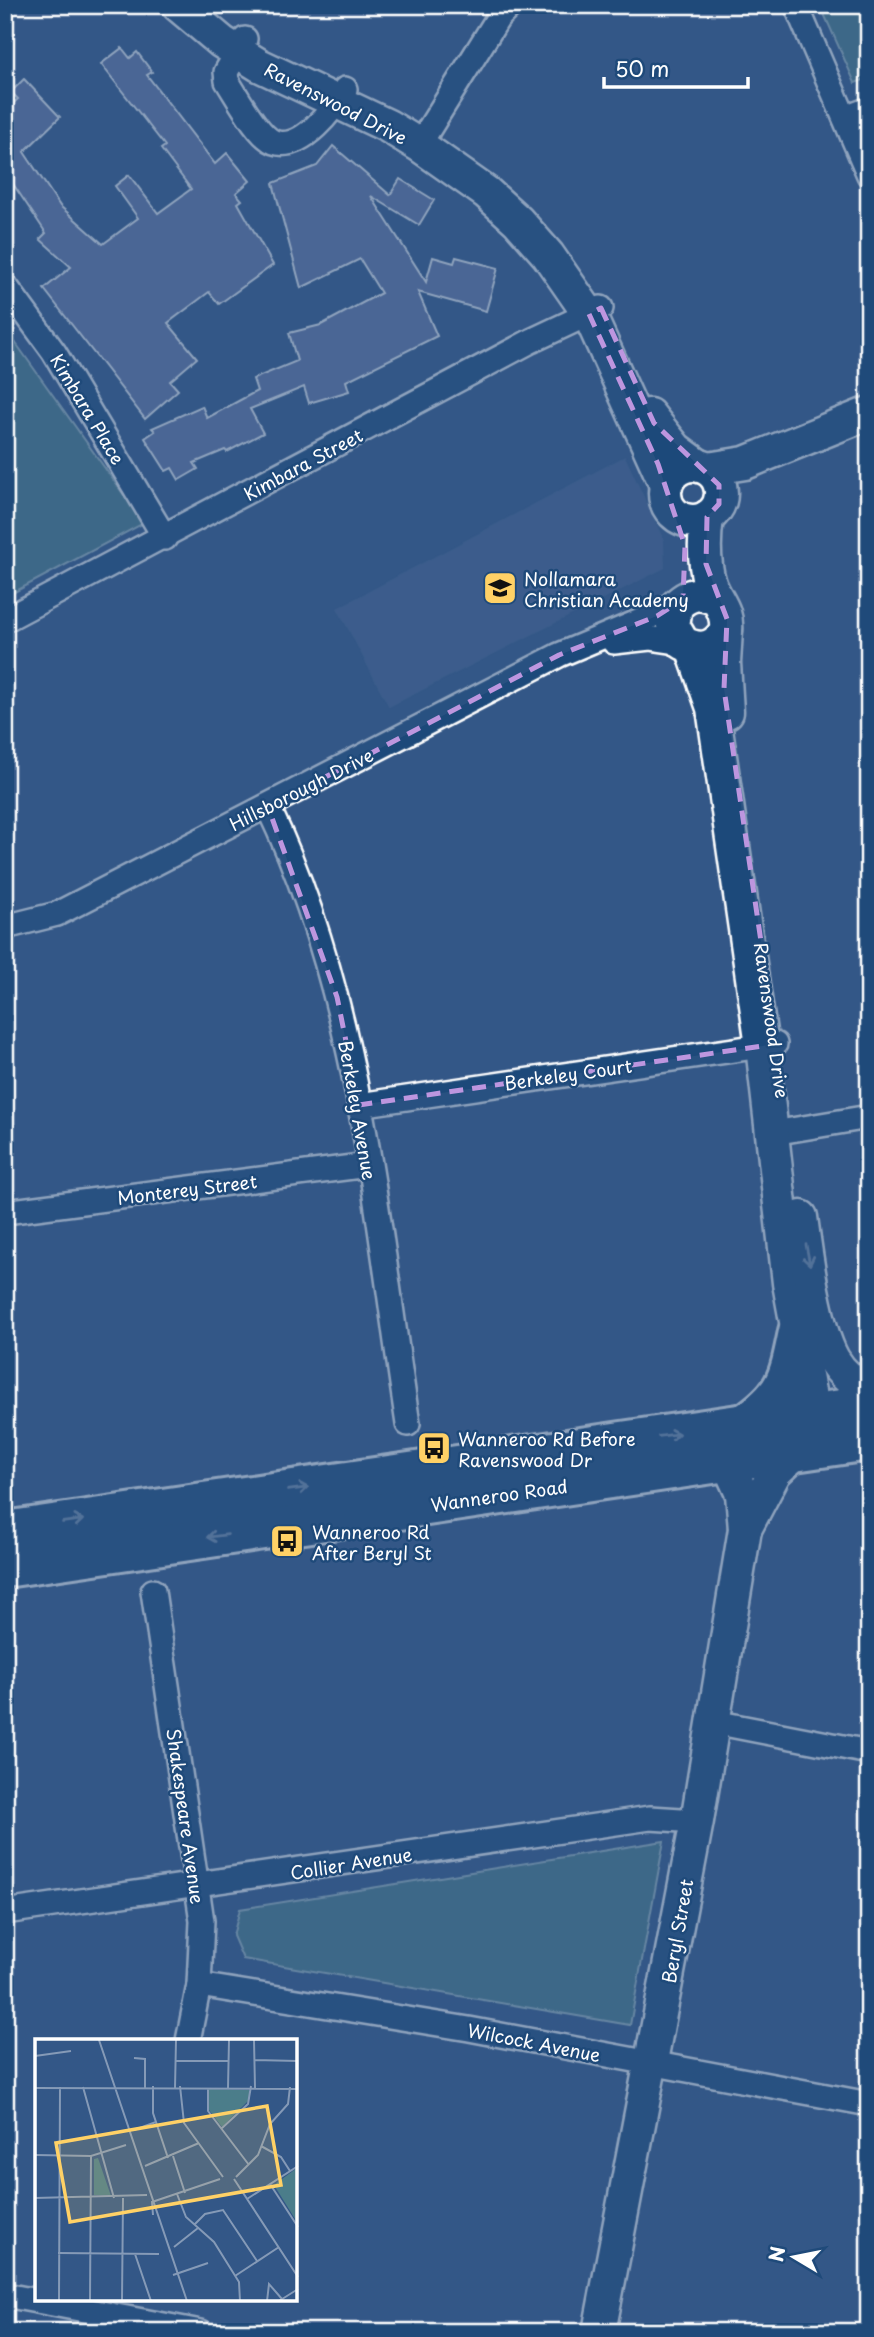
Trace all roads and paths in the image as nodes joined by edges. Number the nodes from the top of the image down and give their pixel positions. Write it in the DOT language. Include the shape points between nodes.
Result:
graph roads {
  1 [pos="178,5"];
  2 [pos="201,5"];
  3 [pos="511,5"];
  4 [pos="796,5"];
  5 [pos="241,46"];
  6 [pos="341,95"];
  7 [pos="869,109"];
  8 [pos="845,118"];
  9 [pos="423,138"];
  10 [pos="869,176"];
  11 [pos="5,285"];
  12 [pos="595,311"];
  13 [pos="869,413"];
  14 [pos="869,433"];
  15 [pos="708,487"];
  16 [pos="669,498"];
  17 [pos="164,538"];
  18 [pos="717,600"];
  19 [pos="680,603"];
  20 [pos="5,620"];
  21 [pos="726,630"];
  22 [pos="593,643"];
  23 [pos="688,645"];
  24 [pos="268,807"];
  25 [pos="5,926"];
  26 [pos="769,1045"];
  27 [pos="359,1105"];
  28 [pos="869,1116"];
  29 [pos="780,1132"];
  30 [pos="368,1165"];
  31 [pos="5,1212"];
  32 [pos="798,1332"];
  33 [pos="869,1391"];
  34 [pos="869,1405"];
  35 [pos="813,1414"];
  36 [pos="408,1424"];
  37 [pos="744,1424"];
  38 [pos="869,1427"];
  39 [pos="869,1441"];
  40 [pos="796,1452"];
  41 [pos="727,1461"];
  42 [pos="745,1529"];
  43 [pos="5,1531"];
  44 [pos="5,1567"];
  45 [pos="153,1591"];
  46 [pos="714,1722"];
  47 [pos="869,1752"];
  48 [pos="697,1821"];
  49 [pos="197,1886"];
  50 [pos="5,1912"];
  51 [pos="199,1985"];
  52 [pos="188,2039"];
  53 [pos="652,2065"];
  54 [pos="869,2104"];
  55 [pos="5,2295"];
  56 [pos="35,2300"];
  57 [pos="46,2302"];
  58 [pos="135,2317"];
  59 [pos="201,2332"];
  60 [pos="599,2332"];
  1 -- 5 [label="street, Ravenswood Drive"];
  2 -- 5 [label="street, Ravenswood Drive"];
  3 -- 9 [label="street" via="498,18"];
  4 -- 8 [label="street"];
  5 -- 6 [label="street, Ravenswood Drive"];
  5 -- 6 [label="street" via="226,72 227,81 261,132 275,143 291,142 320,124"];
  6 -- 9 [label="street, Ravenswood Drive"];
  7 -- 8 [label="street"];
  8 -- 10 [label="street"];
  9 -- 12 [label="street, Ravenswood Drive" via="518,222"];
  11 -- 17 [label="street, Kimbara Place" via="54,352"];
  12 -- 15 [label="street, Ravenswood Drive" via="654,423"];
  12 -- 16 [label="street, Ravenswood Drive"];
  12 -- 17 [label="street, Kimbara Street"];
  13 -- 15 [label="street" via="745,463"];
  14 -- 15 [label="street"];
  15 -- 16 [label="street" via="678,469"];
  15 -- 16 [label="street" via="685,520"];
  15 -- 18 [label="street" via="705,564"];
  16 -- 19 [label="street, Ravenswood Drive" via="687,558"];
  17 -- 20 [label="street, Kimbara Street"];
  18 -- 19 [label="street" via="700,593"];
  18 -- 21 [label="street" via="727,619"];
  19 -- 22 [label="street, Hillsborough Drive"];
  19 -- 23 [label="street" via="673,626"];
  21 -- 23 [label="street" via="713,646"];
  21 -- 26 [label="street, Ravenswood Drive" via="724,689"];
  22 -- 23 [label="street, Hillsborough Drive" via="650,638"];
  22 -- 24 [label="street, Hillsborough Drive" via="559,655"];
  23 -- 26 [label="street, Ravenswood Drive" via="712,708"];
  24 -- 25 [label="street, Hillsborough Drive" via="57,914"];
  24 -- 27 [label="street, Berkeley Avenue" via="284,840 337,997"];
  26 -- 27 [label="street, Berkeley Court"];
  26 -- 29 [label="street, Ravenswood Drive"];
  27 -- 30 [label="street, Berkeley Avenue"];
  28 -- 29 [label="street"];
  29 -- 32 [label="street, Ravenswood Drive" via="781,1223"];
  29 -- 33 [label="street, Ravenswood Drive, one-way" via="832,1359 843,1374"];
  30 -- 31 [label="street, Monterey Street"];
  30 -- 36 [label="street, Berkeley Avenue"];
  32 -- 35 [label="street, Ravenswood Drive"];
  32 -- 37 [label="highway" via="781,1390 771,1405"];
  34 -- 35 [label="highway, Wanneroo Road"];
  35 -- 37 [label="highway, Wanneroo Road"];
  35 -- 38 [label="street" via="839,1426"];
  43 -- 37 [label="highway, Wanneroo Road, one-way"];
  39 -- 40 [label="highway, Wanneroo Road"];
  40 -- 41 [label="highway, Wanneroo Road"];
  40 -- 42 [label="street, Beryl Street" via="775,1472"];
  41 -- 42 [label="street, Beryl Street" via="743,1494"];
  41 -- 44 [label="highway, Wanneroo Road, one-way"];
  42 -- 46 [label="street, Beryl Street"];
  45 -- 49 [label="street, Shakespeare Avenue"];
  46 -- 47 [label="street"];
  46 -- 48 [label="street, Beryl Street"];
  48 -- 49 [label="street, Collier Avenue" via="650,1818"];
  48 -- 53 [label="street, Beryl Street"];
  49 -- 50 [label="street, Collier Avenue"];
  49 -- 51 [label="street, Shakespeare Avenue" via="202,1921"];
  51 -- 52 [label="street, Shakespeare Avenue"];
  51 -- 53 [label="street, Wilcock Avenue" via="469,2029"];
  53 -- 54 [label="street, Wilcock Avenue"];
  53 -- 60 [label="street, Beryl Street"];
  55 -- 56 [label="street"];
  57 -- 58 [label="street"];
  58 -- 59 [label="street"];
}
